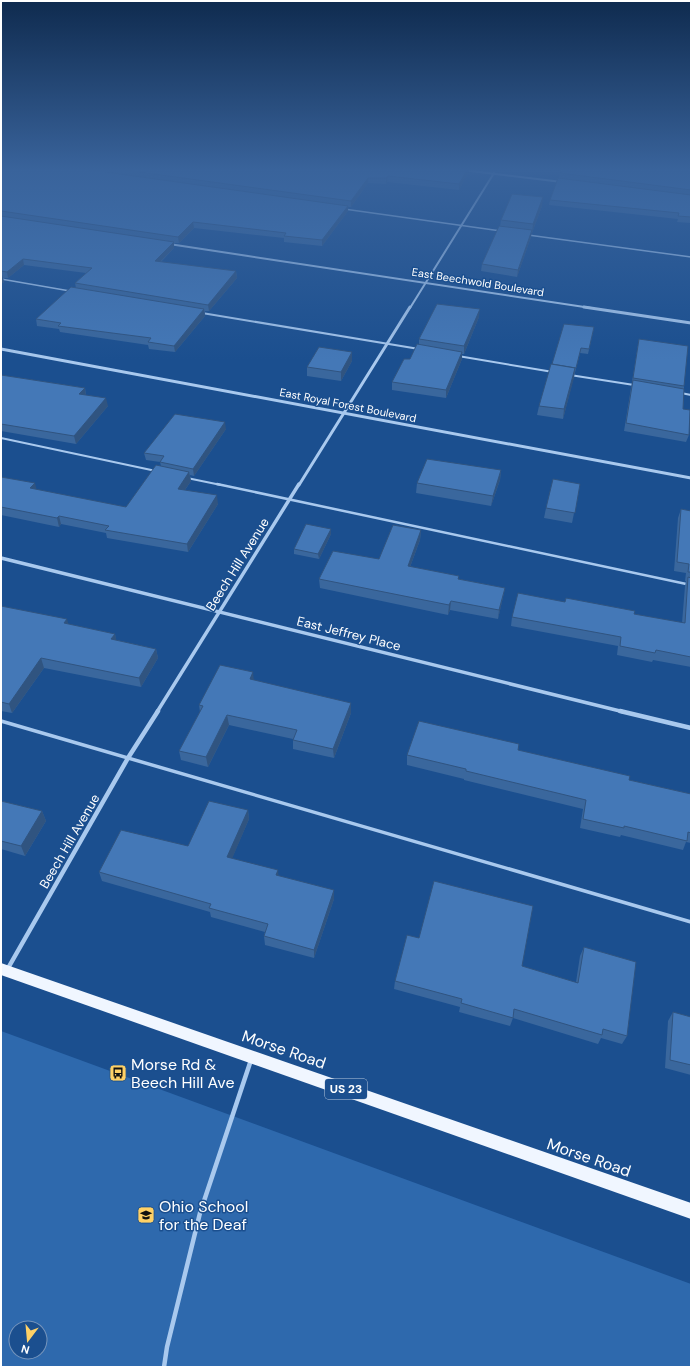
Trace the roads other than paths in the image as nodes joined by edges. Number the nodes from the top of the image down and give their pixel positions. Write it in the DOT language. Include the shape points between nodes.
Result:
graph roads {
  1 [pos="457,232"];
  2 [pos="522,234"];
  3 [pos="166,243"];
  4 [pos="691,257"];
  5 [pos="1,280"];
  6 [pos="425,283"];
  7 [pos="72,291"];
  8 [pos="198,312"];
  9 [pos="691,323"];
  10 [pos="387,344"];
  11 [pos="1,349"];
  12 [pos="426,350"];
  13 [pos="457,356"];
  14 [pos="558,372"];
  15 [pos="566,374"];
  16 [pos="636,386"];
  17 [pos="675,392"];
  18 [pos="691,395"];
  19 [pos="344,413"];
  20 [pos="1,438"];
  21 [pos="157,471"];
  22 [pos="180,476"];
  23 [pos="691,478"];
  24 [pos="290,500"];
  25 [pos="1,558"];
  26 [pos="691,584"];
  27 [pos="220,611"];
  28 [pos="1,721"];
  29 [pos="691,728"];
  30 [pos="128,758"];
  31 [pos="691,922"];
  32 [pos="4,970"];
  33 [pos="252,1056"];
  34 [pos="691,1211"];
  35 [pos="164,1367"];
  1 -- 6 [label="street, Beech Hill Avenue"];
  2 -- 4 [label="lane"];
  3 -- 6 [label="street, East Beechwold Boulevard"];
  5 -- 7 [label="lane"];
  6 -- 9 [label="street, East Beechwold Boulevard"];
  6 -- 10 [label="street, Beech Hill Avenue"];
  8 -- 10 [label="lane"];
  10 -- 12 [label="lane"];
  10 -- 19 [label="street, Beech Hill Avenue"];
  11 -- 19 [label="street, East Royal Forest Boulevard"];
  13 -- 14 [label="lane"];
  15 -- 16 [label="lane"];
  17 -- 18 [label="lane"];
  19 -- 23 [label="street, East Royal Forest Boulevard"];
  19 -- 24 [label="street, Beech Hill Avenue"];
  20 -- 21 [label="lane"];
  22 -- 24 [label="lane"];
  24 -- 26 [label="lane"];
  24 -- 27 [label="street, Beech Hill Avenue"];
  25 -- 27 [label="street, East Jeffrey Place"];
  27 -- 29 [label="street, East Jeffrey Place"];
  27 -- 30 [label="street, Beech Hill Avenue"];
  28 -- 30 [label="lane"];
  30 -- 31 [label="lane"];
  30 -- 32 [label="street, Beech Hill Avenue"];
  32 -- 33 [label="main road, Morse Road / US 23"];
  33 -- 34 [label="main road, Morse Road / US 23"];
  33 -- 35 [label="lane" via="200,1213"];
}
